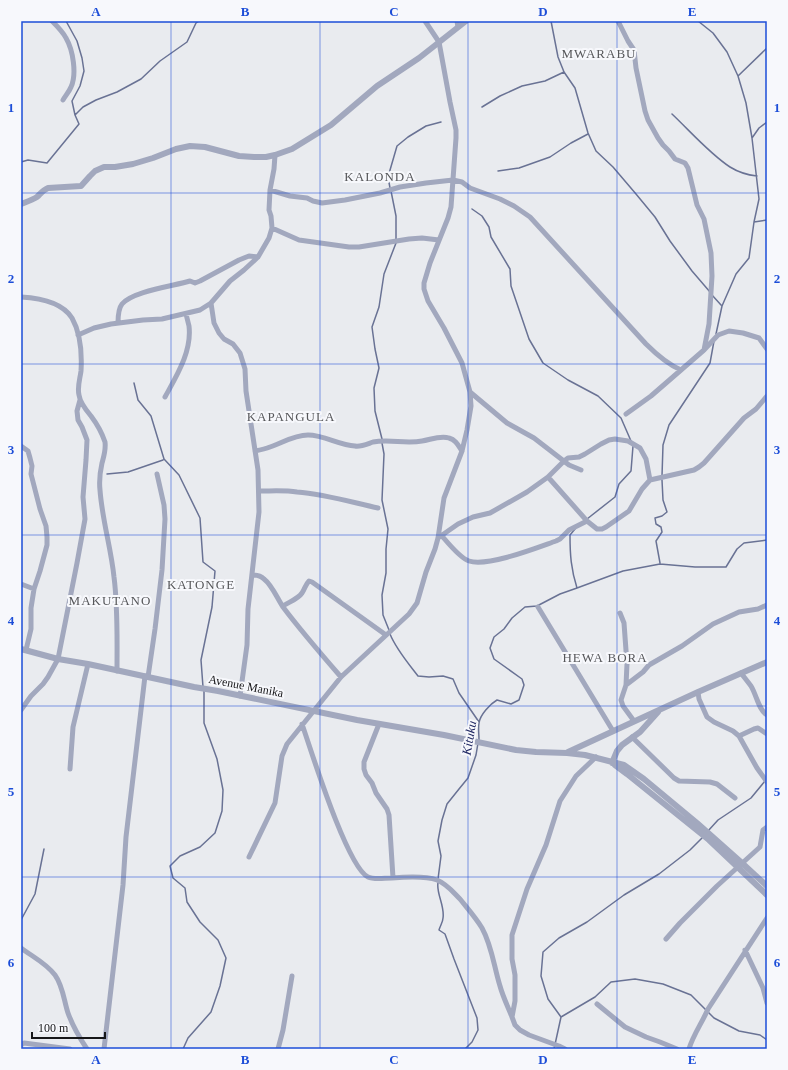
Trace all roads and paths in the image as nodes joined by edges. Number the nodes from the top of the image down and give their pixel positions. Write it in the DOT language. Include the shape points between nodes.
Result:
graph roads {
  1 [pos="52,21"];
  2 [pos="425,21"];
  3 [pos="466,21"];
  4 [pos="618,21"];
  5 [pos="457,24"];
  6 [pos="439,42"];
  7 [pos="63,100"];
  8 [pos="275,155"];
  9 [pos="453,180"];
  10 [pos="270,190"];
  11 [pos="21,204"];
  12 [pos="272,228"];
  13 [pos="439,240"];
  14 [pos="258,257"];
  15 [pos="21,297"];
  16 [pos="211,303"];
  17 [pos="186,314"];
  18 [pos="118,322"];
  19 [pos="78,335"];
  20 [pos="767,348"];
  21 [pos="704,350"];
  22 [pos="681,370"];
  23 [pos="470,392"];
  24 [pos="166,396"];
  25 [pos="767,396"];
  26 [pos="80,400"];
  27 [pos="626,414"];
  28 [pos="21,446"];
  29 [pos="462,450"];
  30 [pos="255,451"];
  31 [pos="564,460"];
  32 [pos="581,470"];
  33 [pos="157,474"];
  34 [pos="548,477"];
  35 [pos="650,480"];
  36 [pos="260,492"];
  37 [pos="378,508"];
  38 [pos="587,521"];
  39 [pos="440,537"];
  40 [pos="252,575"];
  41 [pos="21,584"];
  42 [pos="34,589"];
  43 [pos="767,605"];
  44 [pos="283,606"];
  45 [pos="538,607"];
  46 [pos="620,613"];
  47 [pos="386,635"];
  48 [pos="23,649"];
  49 [pos="58,658"];
  50 [pos="767,662"];
  51 [pos="88,664"];
  52 [pos="117,670"];
  53 [pos="741,673"];
  54 [pos="146,676"];
  55 [pos="342,677"];
  56 [pos="626,685"];
  57 [pos="698,692"];
  58 [pos="240,696"];
  59 [pos="661,708"];
  60 [pos="21,710"];
  61 [pos="314,711"];
  62 [pos="767,716"];
  63 [pos="634,721"];
  64 [pos="302,724"];
  65 [pos="379,724"];
  66 [pos="613,731"];
  67 [pos="767,734"];
  68 [pos="739,736"];
  69 [pos="632,737"];
  70 [pos="567,753"];
  71 [pos="596,757"];
  72 [pos="612,763"];
  73 [pos="70,769"];
  74 [pos="767,782"];
  75 [pos="735,798"];
  76 [pos="767,827"];
  77 [pos="249,857"];
  78 [pos="740,865"];
  79 [pos="393,878"];
  80 [pos="767,886"];
  81 [pos="767,895"];
  82 [pos="767,918"];
  83 [pos="666,938"];
  84 [pos="21,948"];
  85 [pos="746,950"];
  86 [pos="292,976"];
  87 [pos="767,1003"];
  88 [pos="597,1004"];
  89 [pos="512,1017"];
  90 [pos="22,1043"];
  91 [pos="70,1049"];
  92 [pos="87,1049"];
  93 [pos="104,1049"];
  94 [pos="278,1049"];
  95 [pos="565,1049"];
  96 [pos="677,1049"];
  97 [pos="689,1049"];
  1 -- 7 [label="street" via="66,37 74,63 72,86"];
  2 -- 6 [label="street"];
  3 -- 5 [label="street"];
  4 -- 21 [label="street" via="634,50 648,120 663,145 675,159 688,168 697,205 704,218 711,253 712,276 709,324"];
  5 -- 6 [label="street"];
  6 -- 8 [label="street" via="377,86 330,125 292,149"];
  6 -- 9 [label="street" via="456,130"];
  8 -- 10 [label="street"];
  8 -- 11 [label="street" via="254,158 190,146 132,164 104,167 95,171 81,186 48,188 32,200"];
  9 -- 10 [label="street" via="400,187 380,194 322,203"];
  9 -- 13 [label="street" via="448,218"];
  9 -- 22 [label="street" via="500,199 530,217 651,349 670,365"];
  10 -- 12 [label="street" via="269,210"];
  12 -- 13 [label="street" via="299,240 348,248 409,239"];
  12 -- 14 [label="street"];
  13 -- 23 [label="street" via="424,283 425,295 460,358"];
  14 -- 16 [label="street" via="230,281"];
  14 -- 18 [label="street" via="249,256 239,260 195,283 190,281 158,288 132,298 122,304"];
  15 -- 19 [label="street" via="48,301 59,306 72,317"];
  16 -- 17 [label="street"];
  16 -- 30 [label="street" via="214,323 219,333 240,353"];
  17 -- 18 [label="street" via="162,319"];
  17 -- 24 [label="street" via="189,341 182,363"];
  18 -- 19 [label="street"];
  19 -- 26 [label="street" via="82,356 78,388"];
  20 -- 21 [label="street" via="759,338 729,331 718,335"];
  21 -- 22 [label="street"];
  22 -- 27 [label="street"];
  23 -- 29 [label="street" via="470,416"];
  23 -- 31 [label="street" via="507,423 534,438"];
  25 -- 35 [label="street" via="699,467"];
  26 -- 49 [label="street" via="78,420 87,440 83,497 85,519"];
  26 -- 52 [label="street" via="96,422 105,447 100,484 114,576"];
  28 -- 42 [label="street" via="28,451 32,466 31,474 47,532 47,545"];
  29 -- 30 [label="street" via="457,443 448,438 404,443 373,442 357,446 308,435"];
  29 -- 39 [label="street" via="444,498"];
  30 -- 36 [label="street"];
  31 -- 32 [label="street"];
  31 -- 34 [label="street"];
  31 -- 35 [label="street" via="579,457 609,440 628,441 640,448 646,459"];
  33 -- 54 [label="street" via="165,519 155,629"];
  34 -- 38 [label="street"];
  34 -- 39 [label="street" via="490,513 464,521"];
  35 -- 38 [label="street" via="629,511 610,524 597,529"];
  36 -- 37 [label="street" via="298,492"];
  36 -- 40 [label="street"];
  38 -- 39 [label="street" via="569,530 556,541 493,561 467,560"];
  39 -- 47 [label="street" via="417,604"];
  40 -- 44 [label="street" via="263,577"];
  40 -- 58 [label="street"];
  41 -- 42 [label="street"];
  42 -- 48 [label="street" via="30,608 31,629"];
  43 -- 56 [label="street" via="738,612 713,624 649,665"];
  44 -- 47 [label="street" via="298,597 309,581"];
  44 -- 55 [label="street"];
  45 -- 66 [label="street"];
  46 -- 56 [label="street" via="626,636"];
  47 -- 55 [label="street"];
  48 -- 49 [label="street, Avenue Manika"];
  49 -- 51 [label="street, Avenue Manika"];
  49 -- 60 [label="street" via="48,678"];
  50 -- 53 [label="street"];
  51 -- 52 [label="street, Avenue Manika"];
  51 -- 73 [label="street" via="73,727"];
  52 -- 54 [label="street, Avenue Manika"];
  53 -- 57 [label="street"];
  53 -- 62 [label="street"];
  54 -- 58 [label="street, Avenue Manika"];
  54 -- 93 [label="street"];
  55 -- 61 [label="street"];
  56 -- 63 [label="street" via="621,700"];
  57 -- 59 [label="street"];
  57 -- 68 [label="street" via="707,717"];
  58 -- 61 [label="street, Avenue Manika"];
  59 -- 63 [label="street"];
  59 -- 69 [label="street" via="644,728"];
  61 -- 64 [label="street"];
  61 -- 65 [label="street, Avenue Manika"];
  63 -- 66 [label="street"];
  64 -- 77 [label="street" via="287,744 282,756 276,803"];
  64 -- 79 [label="street" via="329,804 354,859 367,877"];
  65 -- 70 [label="street, Avenue Manika" via="516,750"];
  65 -- 79 [label="street" via="364,762 364,769 389,815"];
  66 -- 70 [label="street"];
  67 -- 68 [label="street" via="754,728"];
  68 -- 74 [label="street"];
  69 -- 72 [label="street" via="617,751"];
  69 -- 75 [label="street" via="679,781 717,784"];
  70 -- 71 [label="street, Avenue Manika"];
  71 -- 72 [label="street, Avenue Manika"];
  71 -- 89 [label="street" via="576,776 560,802 512,935 512,959 516,975"];
  72 -- 78 [label="street, Avenue Manika" via="624,765 644,779 697,823"];
  76 -- 78 [label="street" via="763,830 760,847"];
  78 -- 80 [label="street"];
  78 -- 81 [label="street"];
  78 -- 83 [label="street"];
  79 -- 89 [label="street" via="437,880 446,885 471,913 482,929"];
  82 -- 85 [label="street"];
  84 -- 92 [label="street" via="45,964 56,976 74,1029"];
  85 -- 87 [label="street"];
  85 -- 97 [label="street" via="708,1010"];
  86 -- 94 [label="street"];
  88 -- 96 [label="street" via="625,1027"];
  89 -- 95 [label="street" via="520,1030"];
  90 -- 91 [label="street"];
}
